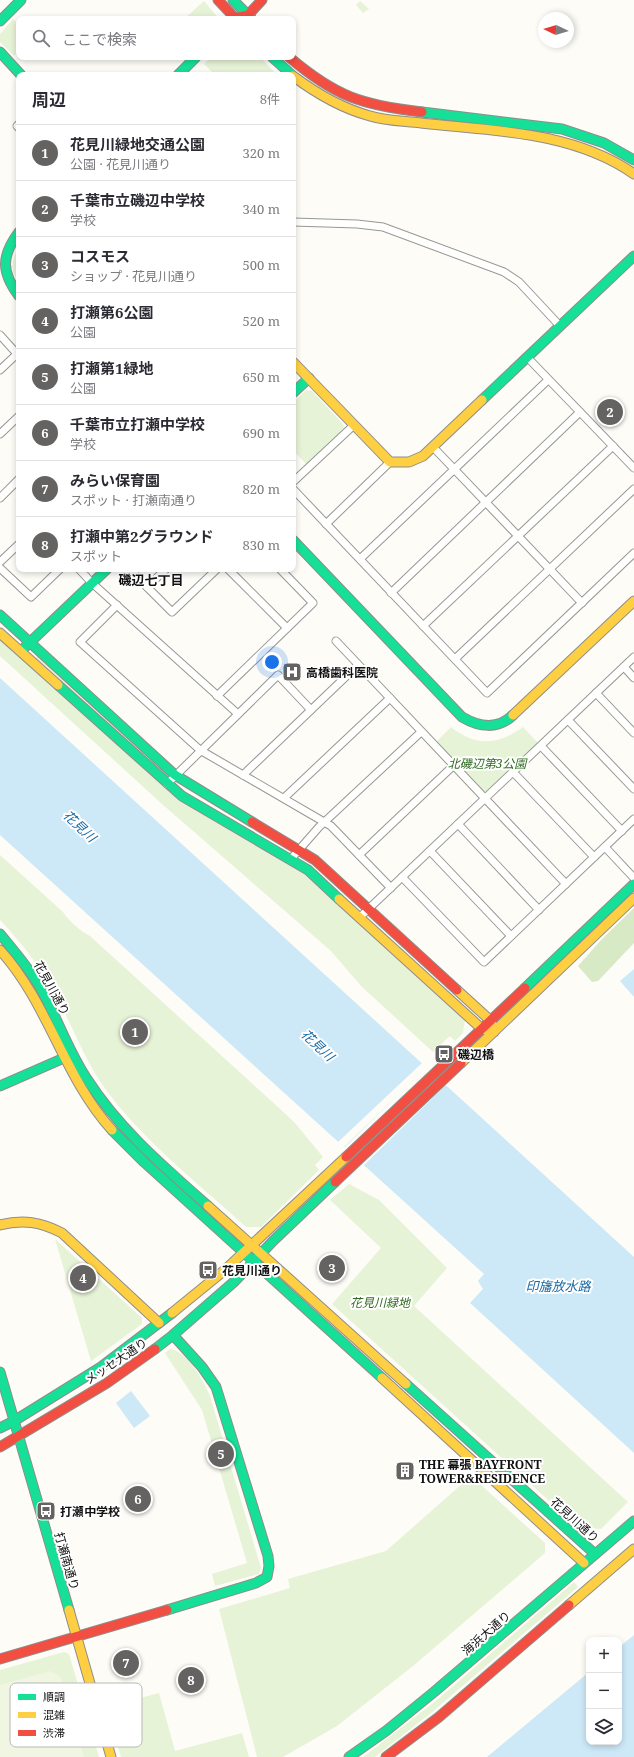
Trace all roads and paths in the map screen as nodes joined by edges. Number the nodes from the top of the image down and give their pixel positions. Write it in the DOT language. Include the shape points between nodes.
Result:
graph roads {
  1 [pos="21,0"];
  2 [pos="218,0"];
  3 [pos="234,0"];
  4 [pos="249,0"];
  5 [pos="262,0"];
  6 [pos="241,8"];
  7 [pos="232,16"];
  8 [pos="237,16"];
  9 [pos="249,16"];
  10 [pos="251,16"];
  11 [pos="0,21"];
  12 [pos="0,52"];
  13 [pos="193,60"];
  14 [pos="275,60"];
  15 [pos="293,60"];
  16 [pos="18,72"];
  17 [pos="181,72"];
  18 [pos="289,72"];
  19 [pos="296,78"];
  20 [pos="634,160"];
  21 [pos="634,174"];
  22 [pos="296,222"];
  23 [pos="16,235"];
  24 [pos="634,256"];
  25 [pos="16,293"];
  26 [pos="560,326"];
  27 [pos="0,335"];
  28 [pos="16,353"];
  29 [pos="16,357"];
  30 [pos="527,357"];
  31 [pos="296,365"];
  32 [pos="0,370"];
  33 [pos="309,378"];
  34 [pos="548,380"];
  35 [pos="296,390"];
  36 [pos="580,412"];
  37 [pos="16,419"];
  38 [pos="354,426"];
  39 [pos="0,434"];
  40 [pos="613,446"];
  41 [pos="433,447"];
  42 [pos="390,462"];
  43 [pos="634,468"];
  44 [pos="455,469"];
  45 [pos="296,479"];
  46 [pos="16,483"];
  47 [pos="634,489"];
  48 [pos="296,492"];
  49 [pos="0,498"];
  50 [pos="486,502"];
  51 [pos="326,524"];
  52 [pos="518,536"];
  53 [pos="296,543"];
  54 [pos="16,547"];
  55 [pos="634,553"];
  56 [pos="360,559"];
  57 [pos="0,562"];
  58 [pos="0,568"];
  59 [pos="550,569"];
  60 [pos="57,572"];
  61 [pos="82,572"];
  62 [pos="104,572"];
  63 [pos="133,572"];
  64 [pos="163,572"];
  65 [pos="214,572"];
  66 [pos="231,572"];
  67 [pos="283,572"];
  68 [pos="92,583"];
  69 [pos="147,587"];
  70 [pos="391,593"];
  71 [pos="634,600"];
  72 [pos="582,603"];
  73 [pos="117,605"];
  74 [pos="0,615"];
  75 [pos="423,626"];
  76 [pos="287,628"];
  77 [pos="0,633"];
  78 [pos="336,641"];
  79 [pos="30,642"];
  80 [pos="20,652"];
  81 [pos="634,657"];
  82 [pos="455,659"];
  83 [pos="358,665"];
  84 [pos="624,667"];
  85 [pos="634,678"];
  86 [pos="596,693"];
  87 [pos="217,696"];
  88 [pos="390,698"];
  89 [pos="311,710"];
  90 [pos="238,714"];
  91 [pos="568,720"];
  92 [pos="421,732"];
  93 [pos="634,733"];
  94 [pos="540,746"];
  95 [pos="200,750"];
  96 [pos="453,766"];
  97 [pos="513,772"];
  98 [pos="175,775"];
  99 [pos="243,775"];
  100 [pos="167,784"];
  101 [pos="634,789"];
  102 [pos="284,798"];
  103 [pos="485,798"];
  104 [pos="634,819"];
  105 [pos="325,822"];
  106 [pos="458,824"];
  107 [pos="622,831"];
  108 [pos="605,847"];
  109 [pos="299,849"];
  110 [pos="430,851"];
  111 [pos="359,855"];
  112 [pos="594,857"];
  113 [pos="292,859"];
  114 [pos="402,877"];
  115 [pos="634,878"];
  116 [pos="566,884"];
  117 [pos="634,884"];
  118 [pos="391,888"];
  119 [pos="634,898"];
  120 [pos="369,908"];
  121 [pos="539,910"];
  122 [pos="360,917"];
  123 [pos="0,934"];
  124 [pos="511,936"];
  125 [pos="0,950"];
  126 [pos="491,1021"];
  127 [pos="482,1029"];
  128 [pos="494,1032"];
  129 [pos="64,1058"];
  130 [pos="0,1086"];
  131 [pos="0,1225"];
  132 [pos="251,1245"];
  133 [pos="243,1253"];
  134 [pos="260,1254"];
  135 [pos="253,1262"];
  136 [pos="159,1323"];
  137 [pos="173,1335"];
  138 [pos="0,1372"];
  139 [pos="14,1421"];
  140 [pos="0,1428"];
  141 [pos="19,1437"];
  142 [pos="0,1447"];
  143 [pos="634,1521"];
  144 [pos="634,1549"];
  145 [pos="595,1554"];
  146 [pos="584,1563"];
  147 [pos="76,1636"];
  148 [pos="0,1659"];
  149 [pos="90,1683"];
  150 [pos="108,1747"];
  151 [pos="111,1757"];
  152 [pos="349,1757"];
  153 [pos="386,1757"];
  1 -- 11 [label="street"];
  2 -- 7 [label="street"];
  3 -- 6 [label="street"];
  4 -- 6 [label="street"];
  5 -- 10 [label="street"];
  6 -- 8 [label="street"];
  6 -- 9 [label="street"];
  12 -- 16 [label="street"];
  13 -- 17 [label="street"];
  14 -- 18 [label="street"];
  15 -- 20 [label="street" via="321,84 361,102 387,108 551,127 609,144"];
  19 -- 21 [label="street" via="337,105 372,117 550,138 592,150"];
  22 -- 26 [label="street" via="383,227 504,272 519,282"];
  23 -- 25 [label="street" via="10,241 4,255 2,268 8,285"];
  24 -- 26 [label="street"];
  26 -- 30 [label="street"];
  27 -- 28 [label="street"];
  29 -- 32 [label="street"];
  30 -- 34 [label="street"];
  30 -- 41 [label="street"];
  31 -- 33 [label="street"];
  33 -- 35 [label="street"];
  33 -- 38 [label="street"];
  34 -- 36 [label="street"];
  34 -- 44 [label="street"];
  36 -- 40 [label="street"];
  36 -- 50 [label="street"];
  37 -- 39 [label="street"];
  38 -- 42 [label="street"];
  38 -- 45 [label="street"];
  40 -- 43 [label="street"];
  40 -- 52 [label="street"];
  41 -- 42 [label="street" via="413,462"];
  41 -- 44 [label="street"];
  42 -- 51 [label="street"];
  44 -- 50 [label="street"];
  44 -- 56 [label="street"];
  46 -- 49 [label="street"];
  47 -- 59 [label="street"];
  48 -- 51 [label="street"];
  50 -- 52 [label="street"];
  50 -- 70 [label="street"];
  51 -- 56 [label="street"];
  52 -- 59 [label="street"];
  52 -- 75 [label="street"];
  53 -- 71 [label="street" via="462,717 473,724 484,726 494,726 509,719"];
  54 -- 57 [label="street"];
  55 -- 72 [label="street"];
  56 -- 70 [label="street"];
  58 -- 60 [label="street" via="32,597"];
  59 -- 72 [label="street"];
  59 -- 82 [label="street"];
  61 -- 68 [label="street"];
  62 -- 68 [label="street"];
  63 -- 69 [label="street"];
  64 -- 69 [label="street"];
  65 -- 69 [label="street" via="172,612"];
  66 -- 76 [label="street"];
  67 -- 76 [label="street" via="313,603"];
  68 -- 73 [label="street"];
  68 -- 79 [label="street"];
  70 -- 75 [label="street"];
  72 -- 82 [label="street" via="487,693"];
  73 -- 87 [label="street"];
  73 -- 95 [label="street" via="80,642"];
  74 -- 79 [label="street"];
  75 -- 82 [label="street"];
  76 -- 87 [label="street"];
  77 -- 80 [label="street"];
  78 -- 83 [label="street"];
  79 -- 80 [label="street"];
  79 -- 98 [label="street"];
  80 -- 100 [label="street"];
  81 -- 84 [label="street"];
  83 -- 88 [label="street"];
  83 -- 89 [label="street"];
  84 -- 85 [label="street"];
  84 -- 86 [label="street"];
  86 -- 91 [label="street"];
  86 -- 93 [label="street"];
  87 -- 90 [label="street"];
  88 -- 92 [label="street"];
  88 -- 102 [label="street"];
  89 -- 90 [label="street" via="278,675"];
  89 -- 99 [label="street"];
  90 -- 95 [label="street"];
  91 -- 94 [label="street"];
  91 -- 101 [label="street"];
  92 -- 96 [label="street"];
  92 -- 105 [label="street"];
  94 -- 97 [label="street"];
  94 -- 107 [label="street"];
  95 -- 98 [label="street"];
  95 -- 99 [label="street"];
  96 -- 103 [label="street"];
  96 -- 111 [label="street"];
  97 -- 103 [label="street"];
  97 -- 112 [label="street"];
  98 -- 100 [label="street"];
  98 -- 109 [label="street"];
  99 -- 102 [label="street"];
  100 -- 113 [label="street" via="182,796"];
  102 -- 105 [label="street"];
  103 -- 106 [label="street"];
  103 -- 116 [label="street"];
  104 -- 107 [label="street"];
  105 -- 109 [label="street"];
  105 -- 111 [label="street"];
  106 -- 110 [label="street"];
  106 -- 121 [label="street"];
  107 -- 108 [label="street"];
  108 -- 112 [label="street"];
  108 -- 115 [label="street"];
  109 -- 113 [label="street"];
  109 -- 120 [label="street" via="320,864"];
  110 -- 114 [label="street"];
  110 -- 124 [label="street"];
  111 -- 118 [label="street"];
  112 -- 116 [label="street"];
  113 -- 122 [label="street" via="308,870"];
  114 -- 118 [label="street"];
  114 -- 124 [label="street" via="484,962"];
  116 -- 121 [label="street"];
  117 -- 126 [label="street, メッセ大通り"];
  118 -- 120 [label="street"];
  119 -- 128 [label="street, メッセ大通り"];
  120 -- 122 [label="street"];
  120 -- 126 [label="street"];
  121 -- 124 [label="street"];
  122 -- 127 [label="street"];
  123 -- 132 [label="street, 花見川通り" via="40,987 86,1078 115,1118 151,1155"];
  125 -- 129 [label="street, 花見川通り" via="31,992"];
  126 -- 127 [label="street, メッセ大通り"];
  126 -- 128 [label="street"];
  127 -- 128 [label="street"];
  127 -- 132 [label="street, メッセ大通り"];
  128 -- 134 [label="street, メッセ大通り"];
  129 -- 130 [label="street"];
  129 -- 133 [label="street, 花見川通り" via="78,1085 108,1126"];
  131 -- 136 [label="street" via="23,1220 35,1221 62,1233"];
  132 -- 133 [label="street, メッセ大通り"];
  132 -- 134 [label="street, 花見川通り"];
  133 -- 135 [label="street, 花見川通り"];
  133 -- 136 [label="street, メッセ大通り"];
  134 -- 135 [label="street, メッセ大通り"];
  134 -- 145 [label="street, 花見川通り"];
  135 -- 137 [label="street, メッセ大通り"];
  135 -- 146 [label="street, 花見川通り"];
  136 -- 139 [label="street, メッセ大通り" via="102,1367"];
  137 -- 141 [label="street, メッセ大通り" via="107,1383"];
  137 -- 147 [label="street" via="216,1387 268,1556 267,1577 256,1583"];
  138 -- 139 [label="street, 打瀬南通り"];
  139 -- 140 [label="street, メッセ大通り"];
  139 -- 141 [label="street, 打瀬南通り"];
  141 -- 142 [label="street, メッセ大通り"];
  141 -- 147 [label="street, 打瀬南通り"];
  143 -- 145 [label="street, 海浜大通り"];
  144 -- 153 [label="street" via="438,1717"];
  145 -- 146 [label="street, 海浜大通り"];
  146 -- 152 [label="street, 海浜大通り" via="434,1692"];
  147 -- 148 [label="street"];
  147 -- 149 [label="street, 打瀬南通り"];
  150 -- 151 [label="street, 打瀬南通り"];
}
